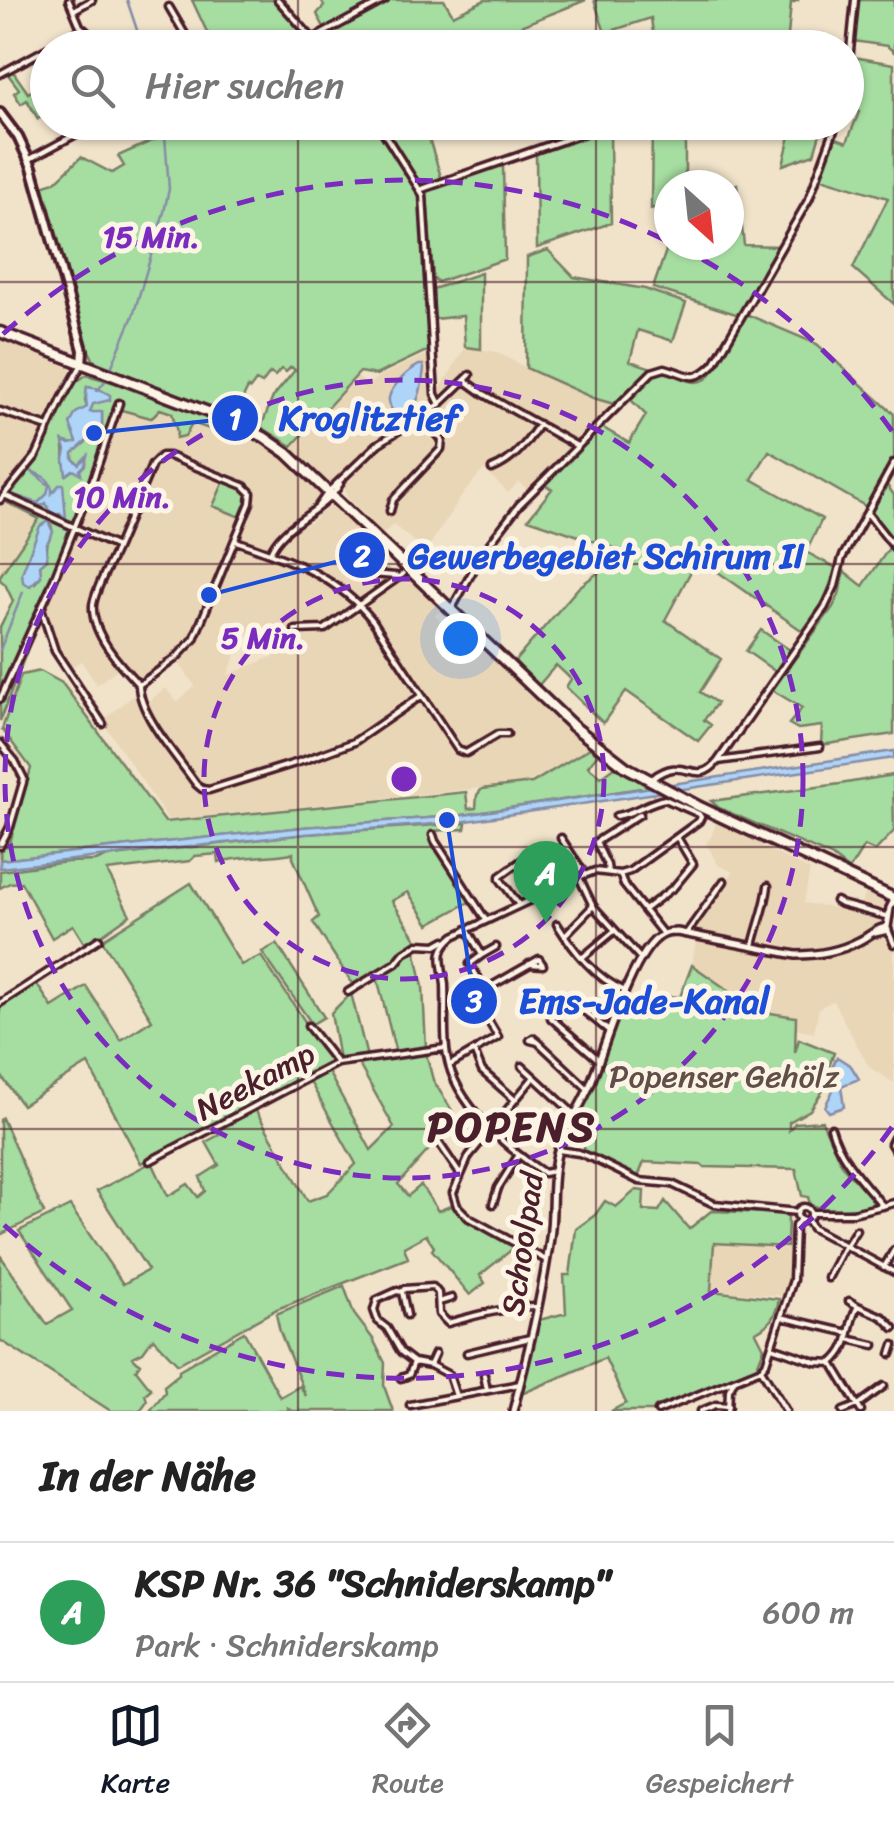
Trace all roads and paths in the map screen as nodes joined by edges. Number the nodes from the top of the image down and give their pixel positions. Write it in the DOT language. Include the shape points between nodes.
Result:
graph roads {
  1 [pos="68,0"];
  2 [pos="92,0"];
  3 [pos="278,0"];
  4 [pos="385,0"];
  5 [pos="856,0"];
  6 [pos="169,7"];
  7 [pos="73,10"];
  8 [pos="82,29"];
  9 [pos="182,30"];
  10 [pos="306,30"];
  11 [pos="329,30"];
  12 [pos="853,30"];
  13 [pos="30,58"];
  14 [pos="0,74"];
  15 [pos="0,114"];
  16 [pos="65,140"];
  17 [pos="390,140"];
  18 [pos="565,140"];
  19 [pos="830,140"];
  20 [pos="29,159"];
  21 [pos="422,190"];
  22 [pos="0,332"];
  23 [pos="79,363"];
  24 [pos="470,375"];
  25 [pos="466,381"];
  26 [pos="118,403"];
  27 [pos="440,404"];
  28 [pos="0,411"];
  29 [pos="421,416"];
  30 [pos="539,424"];
  31 [pos="50,428"];
  32 [pos="577,446"];
  33 [pos="894,462"];
  34 [pos="492,470"];
  35 [pos="330,494"];
  36 [pos="2,498"];
  37 [pos="390,510"];
  38 [pos="867,512"];
  39 [pos="74,528"];
  40 [pos="235,541"];
  41 [pos="118,547"];
  42 [pos="894,548"];
  43 [pos="270,553"];
  44 [pos="371,574"];
  45 [pos="359,604"];
  46 [pos="42,608"];
  47 [pos="451,610"];
  48 [pos="296,630"];
  49 [pos="139,685"];
  50 [pos="421,696"];
  51 [pos="0,699"];
  52 [pos="103,724"];
  53 [pos="507,734"];
  54 [pos="0,743"];
  55 [pos="820,747"];
  56 [pos="718,762"];
  57 [pos="650,782"];
  58 [pos="640,814"];
  59 [pos="616,816"];
  60 [pos="434,835"];
  61 [pos="677,837"];
  62 [pos="560,838"];
  63 [pos="0,846"];
  64 [pos="532,853"];
  65 [pos="608,872"];
  66 [pos="620,874"];
  67 [pos="582,876"];
  68 [pos="724,881"];
  69 [pos="768,886"];
  70 [pos="894,899"];
  71 [pos="836,901"];
  72 [pos="519,905"];
  73 [pos="593,906"];
  74 [pos="644,910"];
  75 [pos="891,913"];
  76 [pos="486,920"];
  77 [pos="557,924"];
  78 [pos="888,929"];
  79 [pos="468,930"];
  80 [pos="614,931"];
  81 [pos="666,933"];
  82 [pos="686,934"];
  83 [pos="454,936"];
  84 [pos="564,936"];
  85 [pos="100,939"];
  86 [pos="436,944"];
  87 [pos="894,944"];
  88 [pos="753,946"];
  89 [pos="496,948"];
  90 [pos="440,955"];
  91 [pos="482,955"];
  92 [pos="582,958"];
  93 [pos="641,959"];
  94 [pos="529,964"];
  95 [pos="485,990"];
  96 [pos="624,991"];
  97 [pos="348,992"];
  98 [pos="0,1003"];
  99 [pos="308,1026"];
  100 [pos="610,1031"];
  101 [pos="538,1042"];
  102 [pos="446,1048"];
  103 [pos="474,1051"];
  104 [pos="599,1060"];
  105 [pos="337,1063"];
  106 [pos="450,1065"];
  107 [pos="522,1066"];
  108 [pos="534,1078"];
  109 [pos="588,1089"];
  110 [pos="514,1099"];
  111 [pos="506,1111"];
  112 [pos="574,1114"];
  113 [pos="532,1121"];
  114 [pos="490,1128"];
  115 [pos="831,1128"];
  116 [pos="894,1138"];
  117 [pos="439,1143"];
  118 [pos="894,1149"];
  119 [pos="558,1150"];
  120 [pos="518,1156"];
  121 [pos="150,1162"];
  122 [pos="554,1171"];
  123 [pos="544,1173"];
  124 [pos="460,1174"];
  125 [pos="553,1184"];
  126 [pos="894,1203"];
  127 [pos="494,1204"];
  128 [pos="882,1206"];
  129 [pos="798,1212"];
  130 [pos="812,1214"];
  131 [pos="800,1219"];
  132 [pos="808,1220"];
  133 [pos="856,1230"];
  134 [pos="846,1246"];
  135 [pos="894,1250"];
  136 [pos="546,1260"];
  137 [pos="884,1267"];
  138 [pos="894,1272"];
  139 [pos="418,1278"];
  140 [pos="828,1278"];
  141 [pos="421,1288"];
  142 [pos="401,1291"];
  143 [pos="365,1297"];
  144 [pos="452,1298"];
  145 [pos="377,1300"];
  146 [pos="849,1301"];
  147 [pos="439,1302"];
  148 [pos="858,1306"];
  149 [pos="539,1307"];
  150 [pos="407,1315"];
  151 [pos="781,1317"];
  152 [pos="894,1328"];
  153 [pos="849,1336"];
  154 [pos="532,1337"];
  155 [pos="874,1345"];
  156 [pos="894,1345"];
  157 [pos="772,1347"];
  158 [pos="467,1353"];
  159 [pos="435,1354"];
  160 [pos="890,1354"];
  161 [pos="414,1362"];
  162 [pos="832,1363"];
  163 [pos="430,1365"];
  164 [pos="760,1369"];
  165 [pos="484,1376"];
  166 [pos="402,1378"];
  167 [pos="738,1378"];
  168 [pos="520,1384"];
  169 [pos="884,1386"];
  170 [pos="487,1390"];
  171 [pos="456,1396"];
  172 [pos="410,1406"];
  173 [pos="729,1408"];
  174 [pos="860,1408"];
  175 [pos="512,1411"];
  176 [pos="658,1411"];
  177 [pos="701,1411"];
  178 [pos="786,1411"];
  179 [pos="843,1411"];
  1 -- 7 [label="street"];
  2 -- 7 [label="street"];
  3 -- 10 [label="street"];
  4 -- 11 [label="street"];
  5 -- 12 [label="street"];
  6 -- 9 [label="street"];
  7 -- 8 [label="street"];
  13 -- 14 [label="street"];
  15 -- 20 [label="main road"];
  16 -- 20 [label="street"];
  17 -- 21 [label="street"];
  18 -- 21 [label="street"];
  19 -- 32 [label="street" via="809,199 714,364 696,377 665,368 652,372"];
  20 -- 23 [label="main road" via="81,344"];
  21 -- 27 [label="street"];
  22 -- 23 [label="main road"];
  23 -- 31 [label="street"];
  23 -- 35 [label="main road" via="258,434"];
  24 -- 25 [label="street"];
  25 -- 27 [label="street"];
  25 -- 30 [label="street"];
  26 -- 39 [label="street"];
  27 -- 29 [label="street"];
  28 -- 31 [label="street"];
  29 -- 35 [label="street" via="378,444"];
  29 -- 37 [label="street" via="443,444"];
  30 -- 32 [label="street"];
  30 -- 34 [label="street"];
  31 -- 36 [label="street"];
  32 -- 47 [label="street" via="519,505"];
  33 -- 38 [label="street"];
  35 -- 43 [label="street"];
  35 -- 47 [label="main road"];
  36 -- 39 [label="street"];
  38 -- 42 [label="street"];
  38 -- 56 [label="street" via="825,607"];
  39 -- 41 [label="street"];
  39 -- 46 [label="street"];
  40 -- 41 [label="street" via="249,490 164,455 152,466"];
  40 -- 43 [label="street"];
  40 -- 49 [label="street" via="194,638"];
  41 -- 49 [label="street" via="94,612 109,651"];
  43 -- 45 [label="street" via="324,576"];
  44 -- 45 [label="street" via="400,576"];
  45 -- 48 [label="street" via="325,629"];
  45 -- 50 [label="street"];
  46 -- 51 [label="street"];
  46 -- 52 [label="street" via="55,651"];
  47 -- 57 [label="main road" via="575,728"];
  49 -- 50 [label="street" via="139,698 157,728 196,784 209,790 354,742"];
  50 -- 53 [label="street" via="462,752"];
  54 -- 63 [label="street" via="24,779"];
  55 -- 56 [label="street"];
  56 -- 57 [label="street" via="703,773 668,768"];
  57 -- 70 [label="main road"];
  58 -- 65 [label="street" via="596,842"];
  59 -- 61 [label="street" via="664,799 699,814"];
  60 -- 76 [label="street"];
  61 -- 66 [label="street"];
  61 -- 74 [label="street" via="694,864"];
  62 -- 67 [label="street"];
  64 -- 72 [label="street" via="500,876"];
  65 -- 66 [label="street"];
  65 -- 67 [label="street"];
  66 -- 74 [label="street"];
  67 -- 72 [label="street"];
  67 -- 73 [label="street"];
  68 -- 82 [label="street"];
  69 -- 88 [label="street"];
  70 -- 75 [label="street"];
  71 -- 75 [label="street"];
  72 -- 76 [label="street"];
  73 -- 80 [label="street"];
  73 -- 84 [label="street"];
  74 -- 81 [label="street"];
  75 -- 78 [label="street"];
  76 -- 79 [label="street"];
  77 -- 84 [label="street"];
  78 -- 87 [label="street"];
  78 -- 88 [label="street" via="815,955"];
  79 -- 83 [label="street"];
  79 -- 91 [label="street"];
  80 -- 92 [label="street"];
  80 -- 93 [label="street"];
  81 -- 82 [label="street"];
  81 -- 93 [label="street, Schoolpad"];
  82 -- 88 [label="street"];
  83 -- 86 [label="street"];
  83 -- 90 [label="street"];
  84 -- 92 [label="street"];
  85 -- 98 [label="street"];
  86 -- 90 [label="street"];
  86 -- 97 [label="street" via="418,944"];
  89 -- 91 [label="street"];
  90 -- 102 [label="street"];
  91 -- 95 [label="street" via="470,964"];
  92 -- 96 [label="street"];
  93 -- 96 [label="street, Schoolpad"];
  94 -- 95 [label="street"];
  95 -- 103 [label="street" via="474,996 498,1037"];
  96 -- 100 [label="street, Schoolpad"];
  99 -- 105 [label="street"];
  100 -- 104 [label="street, Schoolpad"];
  100 -- 104 [label="street" via="573,1002 551,1018"];
  101 -- 109 [label="street"];
  102 -- 105 [label="street, Neekamp"];
  102 -- 106 [label="street"];
  103 -- 106 [label="street"];
  103 -- 110 [label="street" via="482,1071"];
  104 -- 109 [label="street, Schoolpad"];
  105 -- 121 [label="street, Neekamp"];
  106 -- 114 [label="street"];
  107 -- 108 [label="street"];
  108 -- 110 [label="street"];
  108 -- 112 [label="street"];
  109 -- 112 [label="street, Schoolpad"];
  110 -- 111 [label="street"];
  111 -- 113 [label="street"];
  111 -- 114 [label="street"];
  112 -- 119 [label="street, Schoolpad"];
  114 -- 120 [label="street"];
  114 -- 124 [label="street"];
  115 -- 128 [label="street"];
  116 -- 118 [label="street"];
  117 -- 124 [label="street"];
  119 -- 122 [label="street, Schoolpad"];
  119 -- 129 [label="street" via="629,1178 672,1184 714,1204"];
  120 -- 123 [label="street"];
  120 -- 127 [label="street"];
  122 -- 123 [label="street"];
  122 -- 125 [label="street, Schoolpad"];
  123 -- 125 [label="street"];
  124 -- 136 [label="street" via="453,1193 460,1210"];
  125 -- 136 [label="street, Schoolpad"];
  126 -- 128 [label="street"];
  128 -- 130 [label="street"];
  129 -- 130 [label="street" via="805,1207"];
  129 -- 131 [label="street"];
  130 -- 132 [label="street"];
  131 -- 132 [label="street"];
  131 -- 151 [label="street"];
  132 -- 134 [label="street"];
  133 -- 134 [label="street"];
  134 -- 137 [label="street"];
  134 -- 140 [label="street"];
  135 -- 137 [label="street"];
  136 -- 149 [label="street, Schoolpad"];
  137 -- 138 [label="street"];
  139 -- 141 [label="street"];
  141 -- 142 [label="street"];
  141 -- 147 [label="street" via="436,1289"];
  142 -- 145 [label="street"];
  142 -- 150 [label="street"];
  143 -- 145 [label="street"];
  144 -- 147 [label="street"];
  145 -- 161 [label="street" via="378,1321"];
  146 -- 148 [label="street"];
  147 -- 149 [label="street" via="448,1324"];
  148 -- 152 [label="street"];
  148 -- 153 [label="street"];
  149 -- 154 [label="street, Schoolpad"];
  151 -- 153 [label="street"];
  151 -- 157 [label="street"];
  153 -- 155 [label="street"];
  153 -- 162 [label="street"];
  154 -- 158 [label="street"];
  154 -- 168 [label="street, Schoolpad"];
  156 -- 160 [label="street"];
  157 -- 162 [label="street"];
  157 -- 164 [label="street"];
  159 -- 163 [label="street"];
  161 -- 163 [label="street"];
  161 -- 166 [label="street"];
  162 -- 174 [label="street"];
  163 -- 171 [label="street" via="448,1375"];
  164 -- 167 [label="street"];
  164 -- 178 [label="street"];
  165 -- 170 [label="street"];
  167 -- 173 [label="street" via="728,1390"];
  167 -- 176 [label="street"];
  168 -- 170 [label="street"];
  168 -- 175 [label="street, Schoolpad"];
  169 -- 174 [label="street"];
  170 -- 171 [label="street"];
  171 -- 172 [label="street"];
  173 -- 177 [label="street"];
  174 -- 179 [label="street"];
}
